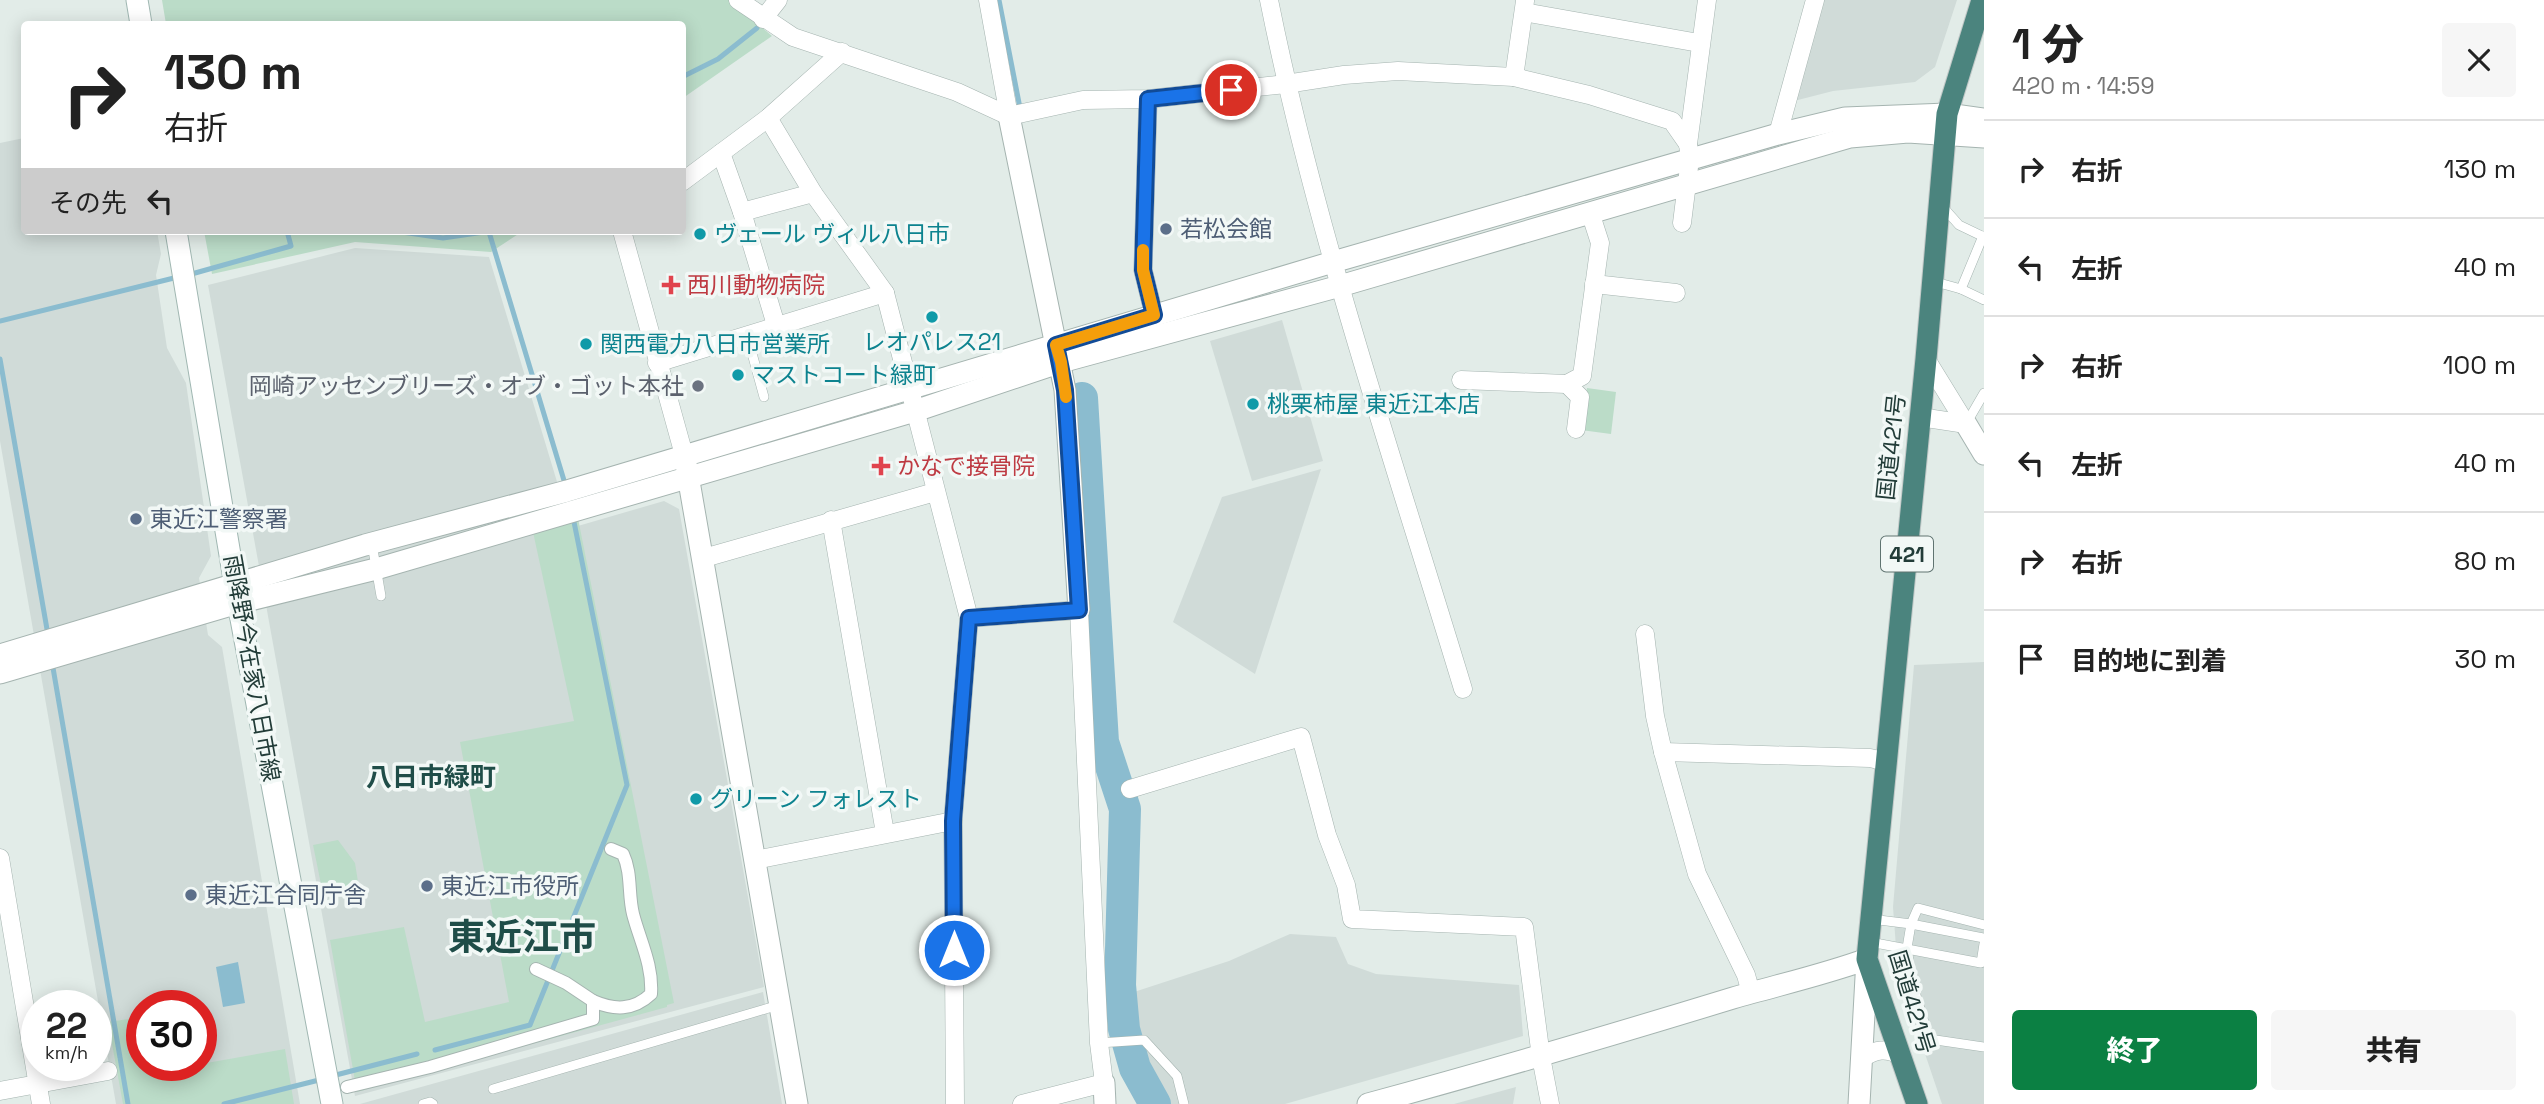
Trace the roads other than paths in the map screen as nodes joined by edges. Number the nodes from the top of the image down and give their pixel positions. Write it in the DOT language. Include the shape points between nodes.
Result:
graph roads {
  1 [pos="137,0"];
  2 [pos="738,0"];
  3 [pos="778,0"];
  4 [pos="988,0"];
  5 [pos="1269,0"];
  6 [pos="1707,0"];
  7 [pos="1815,0"];
  8 [pos="1982,0"];
  9 [pos="1525,6"];
  10 [pos="763,19"];
  11 [pos="140,21"];
  12 [pos="1699,43"];
  13 [pos="842,52"];
  14 [pos="1514,77"];
  15 [pos="1286,85"];
  16 [pos="1148,99"];
  17 [pos="1009,116"];
  18 [pos="768,118"];
  19 [pos="1984,119"];
  20 [pos="1946,124"];
  21 [pos="1779,134"];
  22 [pos="1984,137"];
  23 [pos="1689,151"];
  24 [pos="721,153"];
  25 [pos="686,179"];
  26 [pos="1687,184"];
  27 [pos="813,193"];
  28 [pos="1939,204"];
  29 [pos="742,212"];
  30 [pos="1590,212"];
  31 [pos="1682,223"];
  32 [pos="177,235"];
  33 [pos="623,235"];
  34 [pos="1983,237"];
  35 [pos="1333,262"];
  36 [pos="1932,281"];
  37 [pos="1594,284"];
  38 [pos="1340,286"];
  39 [pos="1961,289"];
  40 [pos="885,293"];
  41 [pos="1676,293"];
  42 [pos="1984,300"];
  43 [pos="1154,315"];
  44 [pos="776,325"];
  45 [pos="747,335"];
  46 [pos="1058,353"];
  47 [pos="1926,359"];
  48 [pos="657,363"];
  49 [pos="1461,380"];
  50 [pos="1567,384"];
  51 [pos="909,389"];
  52 [pos="1984,393"];
  53 [pos="764,397"];
  54 [pos="915,411"];
  55 [pos="1920,418"];
  56 [pos="1966,424"];
  57 [pos="1576,429"];
  58 [pos="1984,454"];
  59 [pos="684,455"];
  60 [pos="689,478"];
  61 [pos="935,492"];
  62 [pos="831,520"];
  63 [pos="372,544"];
  64 [pos="704,558"];
  65 [pos="376,569"];
  66 [pos="237,594"];
  67 [pos="381,596"];
  68 [pos="1079,610"];
  69 [pos="969,618"];
  70 [pos="1645,634"];
  71 [pos="0,655"];
  72 [pos="0,673"];
  73 [pos="1463,690"];
  74 [pos="1663,752"];
  75 [pos="1887,762"];
  76 [pos="1130,789"];
  77 [pos="953,821"];
  78 [pos="885,834"];
  79 [pos="617,852"];
  80 [pos="0,858"];
  81 [pos="755,860"];
  82 [pos="1871,919"];
  83 [pos="1912,924"];
  84 [pos="1984,925"];
  85 [pos="1984,938"];
  86 [pos="1984,944"];
  87 [pos="1907,948"];
  88 [pos="1868,950"];
  89 [pos="536,969"];
  90 [pos="1819,976"];
  91 [pos="1866,992"];
  92 [pos="1751,993"];
  93 [pos="593,1001"];
  94 [pos="779,1004"];
  95 [pos="1099,1043"];
  96 [pos="1984,1046"];
  97 [pos="1900,1055"];
  98 [pos="1541,1057"];
  99 [pos="1862,1058"];
  100 [pos="58,1081"];
  101 [pos="38,1085"];
  102 [pos="347,1087"];
  103 [pos="493,1089"];
  104 [pos="0,1091"];
  105 [pos="1104,1094"];
  106 [pos="41,1104"];
  107 [pos="332,1104"];
  108 [pos="423,1104"];
  109 [pos="433,1104"];
  110 [pos="797,1104"];
  111 [pos="955,1104"];
  112 [pos="1023,1104"];
  113 [pos="1184,1104"];
  114 [pos="1368,1104"];
  115 [pos="1550,1104"];
  116 [pos="1859,1104"];
  117 [pos="1917,1104"];
  1 -- 11 [label="street"];
  2 -- 10 [label="street"];
  3 -- 10 [label="street"];
  4 -- 17 [label="street"];
  5 -- 15 [label="street"];
  6 -- 12 [label="street"];
  7 -- 21 [label="street"];
  8 -- 20 [label="highway, 国道421号 / 421"];
  9 -- 12 [label="street"];
  9 -- 14 [label="street"];
  10 -- 13 [label="street" via="793,37"];
  12 -- 23 [label="street"];
  13 -- 17 [label="street" via="957,92"];
  13 -- 18 [label="street"];
  14 -- 15 [label="street" via="1398,71"];
  14 -- 23 [label="street" via="1589,94 1672,121"];
  15 -- 16 [label="street"];
  15 -- 35 [label="street"];
  16 -- 17 [label="street" via="1083,100"];
  16 -- 43 [label="street" via="1143,270"];
  17 -- 46 [label="street"];
  18 -- 24 [label="street"];
  18 -- 27 [label="street"];
  19 -- 20 [label="street"];
  20 -- 21 [label="street" via="1845,118"];
  20 -- 22 [label="street"];
  20 -- 26 [label="street" via="1850,137"];
  20 -- 28 [label="highway, 国道421号 / 421"];
  21 -- 23 [label="street"];
  23 -- 26 [label="street"];
  23 -- 35 [label="street"];
  24 -- 25 [label="street"];
  24 -- 29 [label="street"];
  26 -- 30 [label="street"];
  26 -- 31 [label="street"];
  27 -- 29 [label="street"];
  27 -- 40 [label="street"];
  28 -- 34 [label="lane" via="1959,225"];
  28 -- 36 [label="highway, 国道421号 / 421"];
  29 -- 44 [label="street"];
  30 -- 37 [label="street" via="1600,243"];
  30 -- 38 [label="street"];
  32 -- 66 [label="street, 雨降野今在家八日市線"];
  33 -- 48 [label="street"];
  34 -- 39 [label="lane"];
  35 -- 38 [label="street"];
  35 -- 43 [label="street"];
  36 -- 39 [label="lane"];
  36 -- 47 [label="highway, 国道421号 / 421"];
  37 -- 41 [label="street"];
  37 -- 50 [label="street" via="1582,376"];
  38 -- 46 [label="street"];
  38 -- 73 [label="street"];
  39 -- 42 [label="lane"];
  40 -- 44 [label="street"];
  40 -- 51 [label="street"];
  43 -- 46 [label="street"];
  44 -- 45 [label="street"];
  45 -- 48 [label="street"];
  45 -- 53 [label="lane"];
  46 -- 51 [label="street"];
  46 -- 54 [label="street"];
  46 -- 68 [label="street" via="1066,402"];
  47 -- 55 [label="highway, 国道421号 / 421"];
  47 -- 56 [label="street"];
  48 -- 59 [label="street"];
  49 -- 50 [label="street"];
  50 -- 57 [label="street" via="1580,397"];
  51 -- 54 [label="street"];
  51 -- 59 [label="street"];
  52 -- 56 [label="lane"];
  54 -- 60 [label="street"];
  54 -- 61 [label="street"];
  55 -- 56 [label="street"];
  55 -- 75 [label="highway, 国道421号 / 421"];
  56 -- 58 [label="street"];
  59 -- 60 [label="street"];
  59 -- 63 [label="street"];
  60 -- 64 [label="street"];
  60 -- 65 [label="street"];
  61 -- 62 [label="street"];
  61 -- 69 [label="street"];
  62 -- 64 [label="street"];
  62 -- 78 [label="street"];
  63 -- 65 [label="lane"];
  63 -- 66 [label="street"];
  64 -- 81 [label="street"];
  65 -- 66 [label="street"];
  65 -- 67 [label="lane"];
  66 -- 71 [label="street"];
  66 -- 72 [label="street"];
  66 -- 107 [label="street, 雨降野今在家八日市線"];
  68 -- 69 [label="street"];
  68 -- 95 [label="street"];
  69 -- 77 [label="street"];
  70 -- 74 [label="street"];
  74 -- 75 [label="street"];
  74 -- 92 [label="street" via="1697,874"];
  75 -- 82 [label="highway, 国道421号 / 421"];
  76 -- 98 [label="street" via="1301,737 1327,835 1346,884 1352,919 1524,927"];
  77 -- 78 [label="street"];
  77 -- 111 [label="street"];
  78 -- 81 [label="street"];
  79 -- 93 [label="street" via="627,862 632,910 652,979 650,994 627,1008"];
  80 -- 101 [label="street"];
  81 -- 94 [label="street"];
  82 -- 83 [label="lane"];
  82 -- 88 [label="highway, 国道421号 / 421"];
  83 -- 84 [label="lane" via="1918,908"];
  83 -- 85 [label="lane"];
  83 -- 87 [label="lane"];
  86 -- 87 [label="lane" via="1980,963"];
  87 -- 88 [label="lane"];
  87 -- 96 [label="lane" via="1929,1039"];
  88 -- 90 [label="street"];
  88 -- 91 [label="street"];
  88 -- 97 [label="highway, 国道421号 / 421"];
  89 -- 93 [label="street"];
  90 -- 91 [label="street" via="1843,974"];
  90 -- 92 [label="street"];
  91 -- 99 [label="street"];
  92 -- 98 [label="street"];
  93 -- 102 [label="street" via="593,1019"];
  94 -- 103 [label="lane"];
  94 -- 110 [label="street"];
  95 -- 105 [label="street"];
  95 -- 113 [label="lane" via="1144,1041 1177,1076"];
  97 -- 99 [label="street" via="1886,1049"];
  97 -- 117 [label="highway, 国道421号 / 421"];
  98 -- 114 [label="street"];
  98 -- 115 [label="street"];
  99 -- 116 [label="street"];
  100 -- 101 [label="street"];
  101 -- 104 [label="street"];
  101 -- 106 [label="street"];
  105 -- 112 [label="street"];
  108 -- 109 [label="lane"];
}
